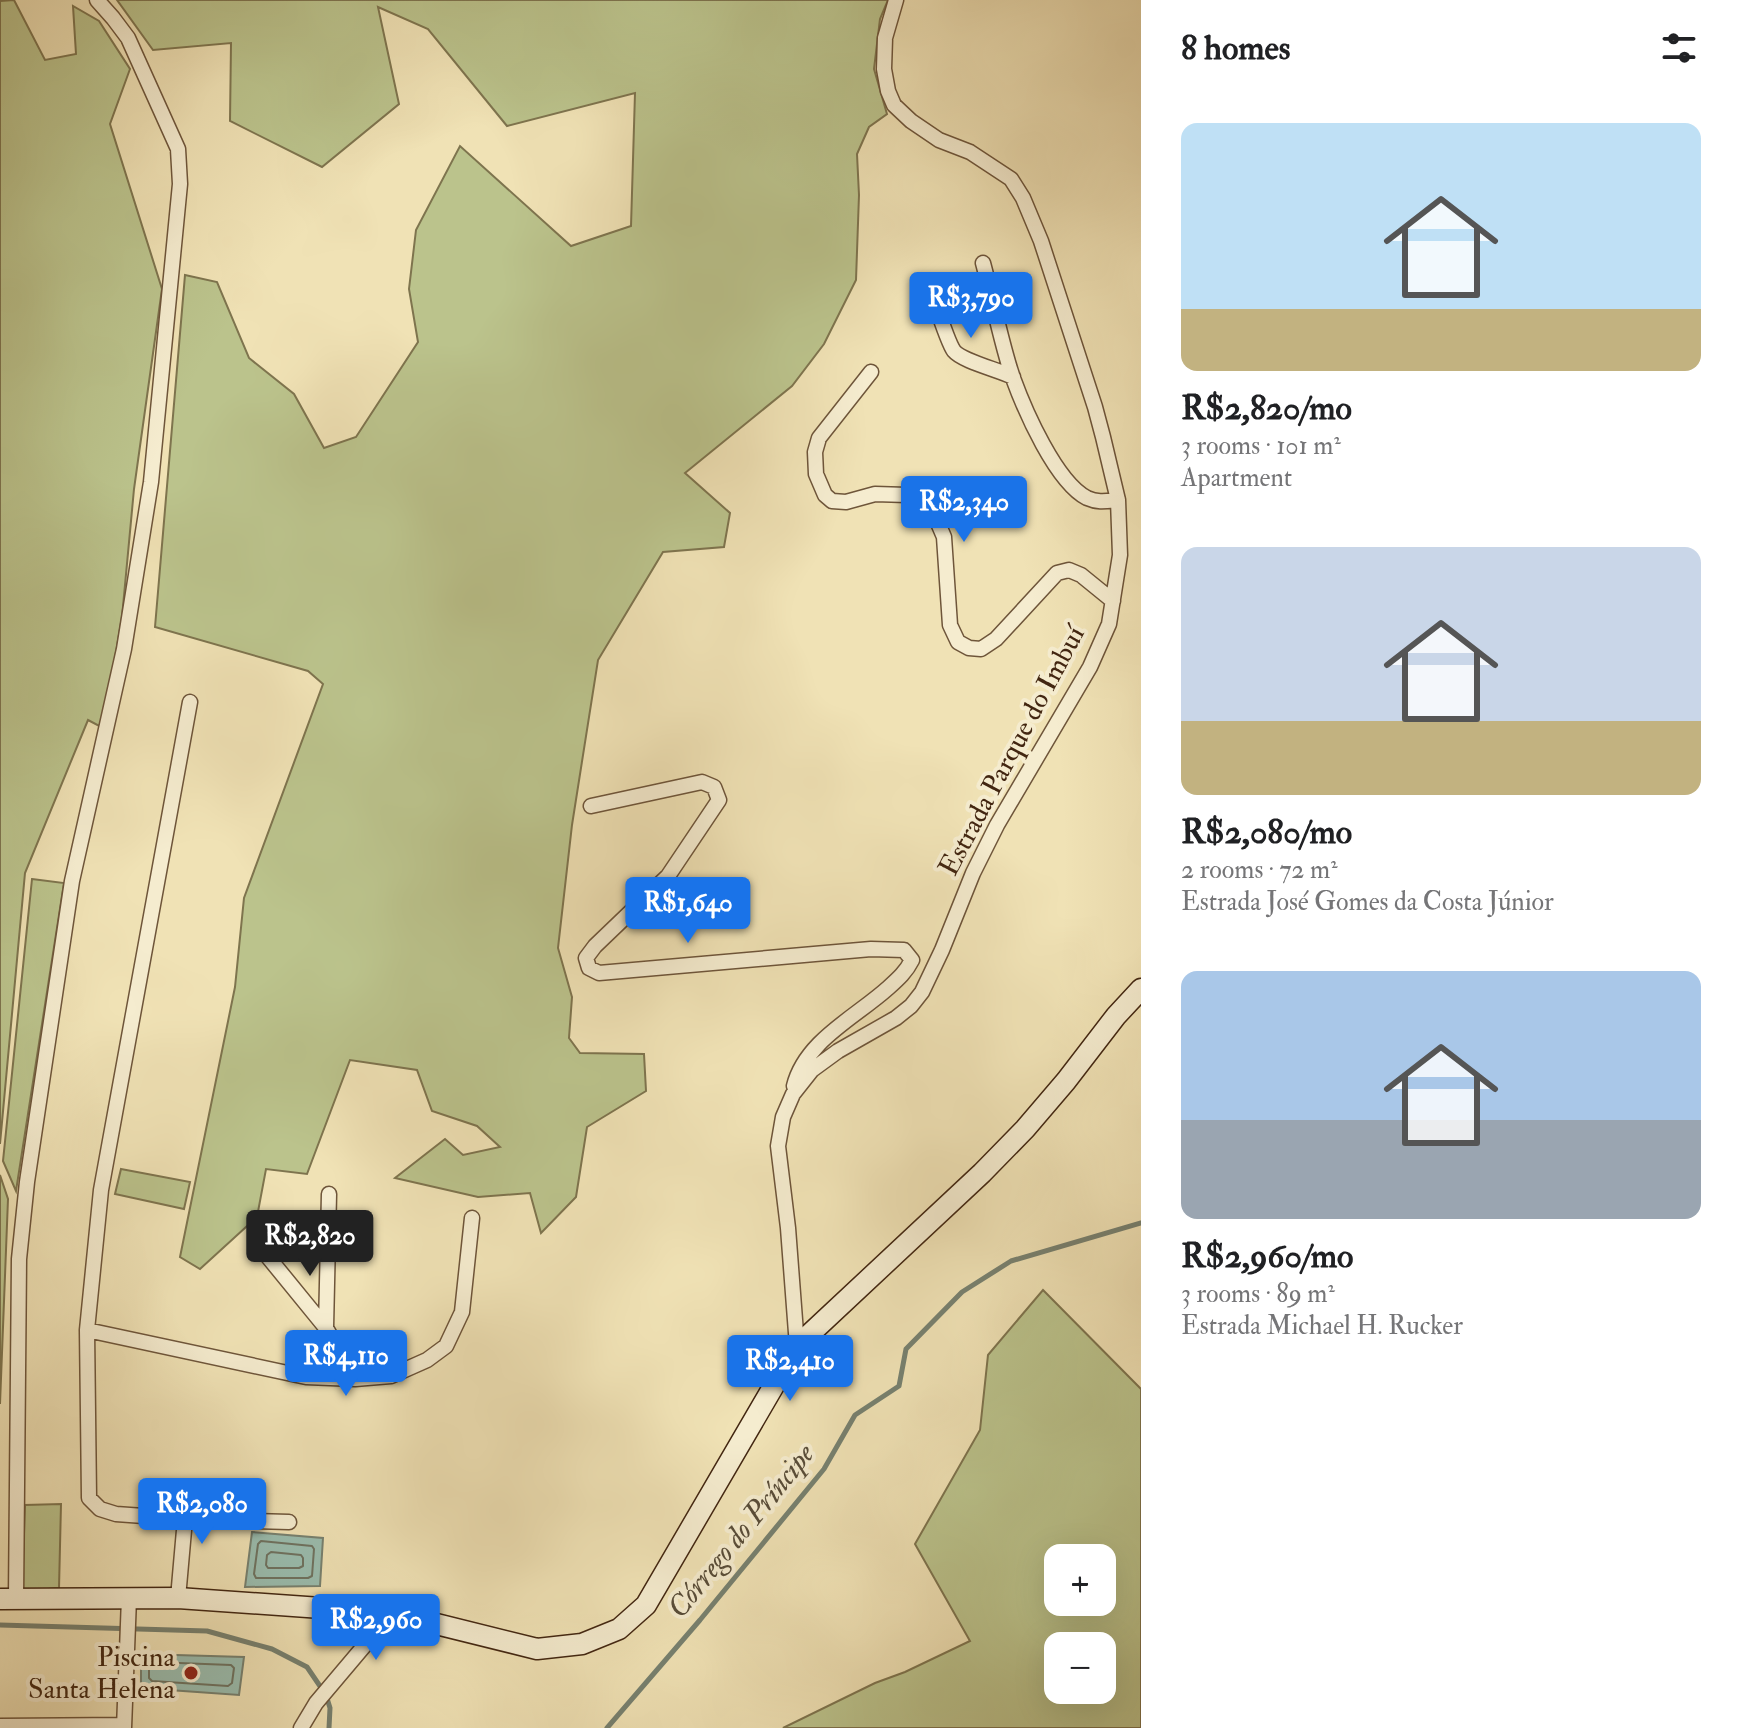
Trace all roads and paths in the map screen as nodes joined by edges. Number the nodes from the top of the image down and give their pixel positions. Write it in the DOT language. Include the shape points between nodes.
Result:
graph roads {
  1 [pos="97,0"];
  2 [pos="896,0"];
  3 [pos="983,263"];
  4 [pos="933,296"];
  5 [pos="871,372"];
  6 [pos="1013,377"];
  7 [pos="1118,500"];
  8 [pos="1113,601"];
  9 [pos="190,702"];
  10 [pos="591,806"];
  11 [pos="1141,989"];
  12 [pos="793,1094"];
  13 [pos="329,1194"];
  14 [pos="472,1218"];
  15 [pos="264,1252"];
  16 [pos="326,1328"];
  17 [pos="87,1330"];
  18 [pos="797,1346"];
  19 [pos="355,1379"];
  20 [pos="185,1519"];
  21 [pos="289,1522"];
  22 [pos="178,1598"];
  23 [pos="8,1599"];
  24 [pos="128,1608"];
  25 [pos="392,1613"];
  26 [pos="0,1726"];
  27 [pos="124,1727"];
  28 [pos="301,1728"];
  1 -- 23 [label="street" via="128,38 178,149 180,184 151,482 124,649 72,881 27,1182 19,1259"];
  2 -- 7 [label="street, Estrada Parque do Imbuí" via="885,38 884,69 894,105 939,140 970,152 1011,179 1023,198 1095,407"];
  3 -- 6 [label="street"];
  4 -- 6 [label="street" via="954,351"];
  5 -- 8 [label="street" via="819,438 816,474 832,501 907,495 935,516 944,537 950,625 958,642 981,649 996,639 1057,573 1081,575"];
  6 -- 7 [label="street" via="1045,449 1070,486 1101,502"];
  7 -- 8 [label="street, Estrada Parque do Imbuí" via="1120,555"];
  8 -- 12 [label="street, Estrada Parque do Imbuí" via="1090,667 997,825 922,992 896,1018 812,1070"];
  9 -- 17 [label="street" via="101,1190"];
  10 -- 12 [label="street" via="702,782 714,787 719,800 668,876 586,958 589,968 599,973 871,949 904,950 912,960 869,1006 822,1040 801,1065"];
  11 -- 18 [label="street" via="1025,1129"];
  12 -- 18 [label="street, Estrada Parque do Imbuí" via="778,1146"];
  13 -- 16 [label="street"];
  14 -- 19 [label="street" via="462,1312 446,1346 391,1376"];
  15 -- 16 [label="street"];
  16 -- 19 [label="street"];
  17 -- 19 [label="street" via="306,1377"];
  17 -- 20 [label="street" via="89,1498 116,1514"];
  18 -- 25 [label="street" via="646,1605 619,1629 582,1644 537,1649"];
  20 -- 21 [label="street"];
  20 -- 22 [label="street"];
  22 -- 24 [label="street"];
  22 -- 25 [label="street"];
  23 -- 24 [label="street"];
  24 -- 27 [label="street"];
  25 -- 28 [label="street"];
  26 -- 27 [label="street"];
}
